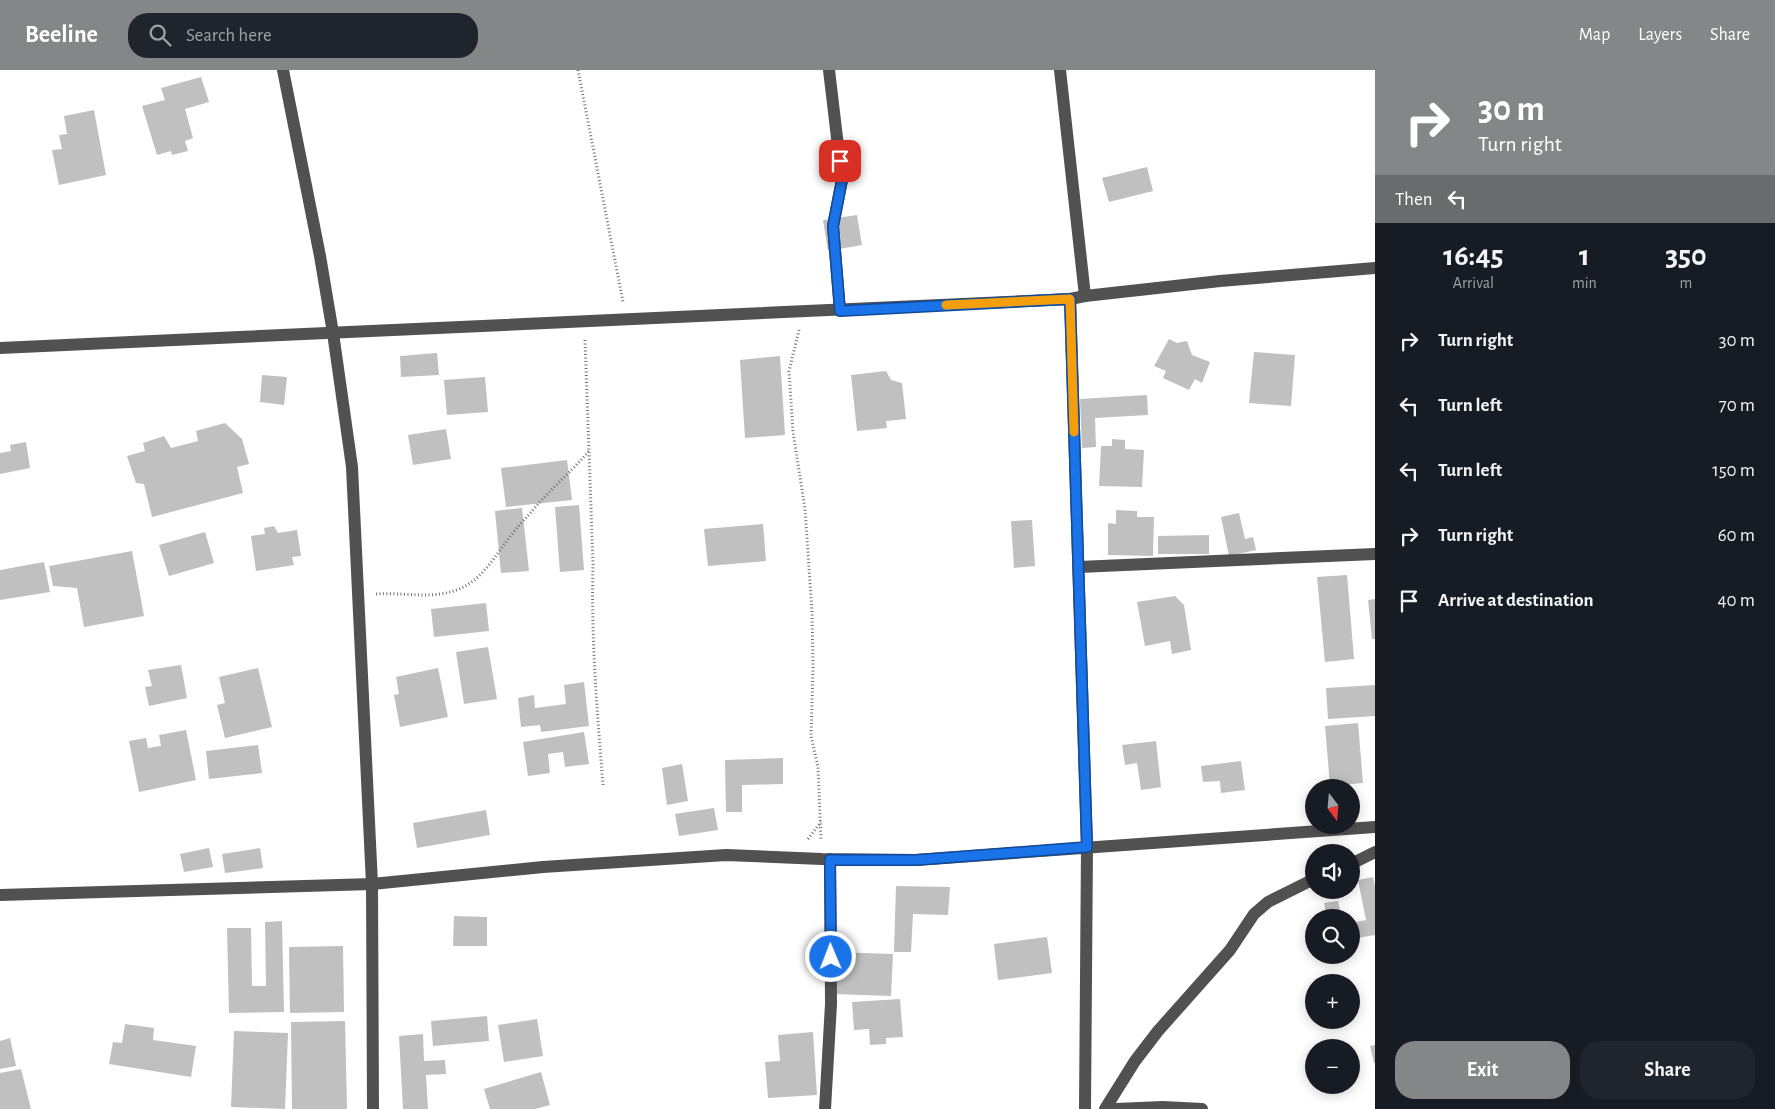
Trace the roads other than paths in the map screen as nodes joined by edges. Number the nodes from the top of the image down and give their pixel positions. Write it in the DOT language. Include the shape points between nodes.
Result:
graph roads {
  1 [pos="283,70"];
  2 [pos="829,70"];
  3 [pos="1060,70"];
  4 [pos="1375,268"];
  5 [pos="1085,296"];
  6 [pos="1070,299"];
  7 [pos="840,311"];
  8 [pos="333,333"];
  9 [pos="0,348"];
  10 [pos="1375,554"];
  11 [pos="1079,567"];
  12 [pos="1375,827"];
  13 [pos="1087,847"];
  14 [pos="1375,852"];
  15 [pos="826,859"];
  16 [pos="1360,860"];
  17 [pos="372,884"];
  18 [pos="1305,884"];
  19 [pos="0,896"];
  20 [pos="373,1109"];
  21 [pos="825,1109"];
  22 [pos="1085,1109"];
  23 [pos="1105,1109"];
  24 [pos="1116,1109"];
  25 [pos="1202,1109"];
  1 -- 8 [label="street"];
  2 -- 7 [label="street" via="842,180 833,226"];
  3 -- 5 [label="street"];
  4 -- 5 [label="street"];
  5 -- 6 [label="street"];
  6 -- 7 [label="street"];
  6 -- 11 [label="street"];
  7 -- 8 [label="street"];
  8 -- 9 [label="street"];
  8 -- 17 [label="street" via="352,467"];
  10 -- 11 [label="street"];
  11 -- 13 [label="street"];
  12 -- 13 [label="street"];
  13 -- 15 [label="street" via="916,860"];
  13 -- 22 [label="street"];
  14 -- 16 [label="street"];
  15 -- 17 [label="street" via="726,855 543,867"];
  15 -- 21 [label="street" via="832,1004"];
  17 -- 19 [label="street"];
  17 -- 20 [label="street"];
  18 -- 23 [label="street" via="1268,902 1254,914 1230,950 1135,1061"];
  24 -- 25 [label="street"];
}
